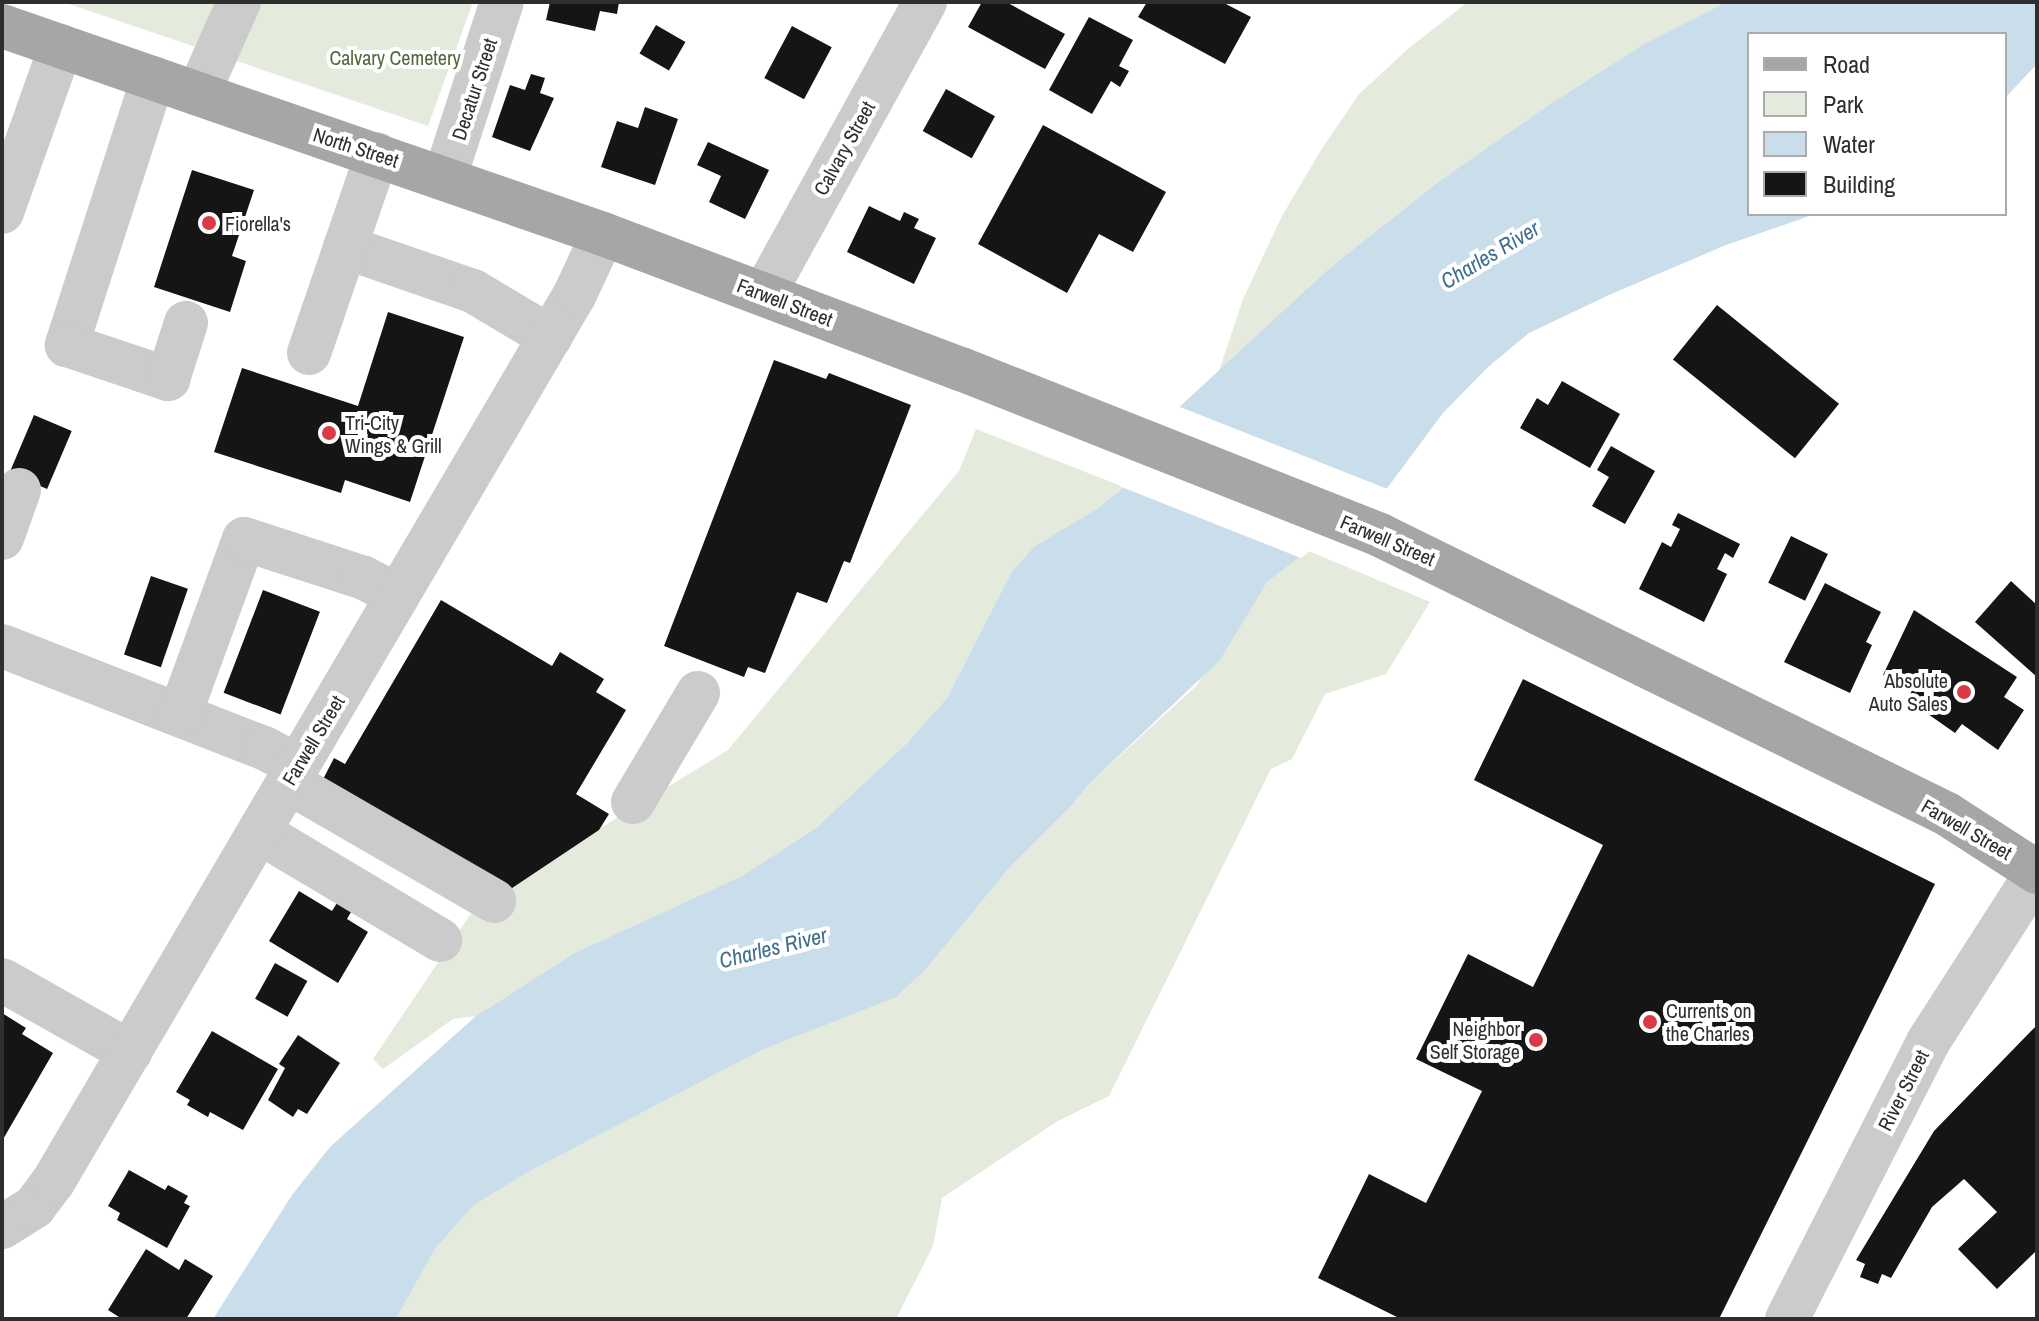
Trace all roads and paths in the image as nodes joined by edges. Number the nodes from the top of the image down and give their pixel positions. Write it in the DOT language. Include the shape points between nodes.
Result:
graph roads {
  1 [pos="239,2"];
  2 [pos="502,2"];
  3 [pos="925,2"];
  4 [pos="2,26"];
  5 [pos="61,46"];
  6 [pos="153,78"];
  7 [pos="198,94"];
  8 [pos="377,154"];
  9 [pos="445,177"];
  10 [pos="2,212"];
  11 [pos="603,234"];
  12 [pos="345,247"];
  13 [pos="708,273"];
  14 [pos="473,291"];
  15 [pos="575,294"];
  16 [pos="764,294"];
  17 [pos="186,323"];
  18 [pos="550,337"];
  19 [pos="309,353"];
  20 [pos="19,490"];
  21 [pos="2,538"];
  22 [pos="398,595"];
  23 [pos="2,646"];
  24 [pos="698,693"];
  25 [pos="180,714"];
  26 [pos="293,774"];
  27 [pos="633,802"];
  28 [pos="259,832"];
  29 [pos="2037,872"];
  30 [pos="494,901"];
  31 [pos="440,940"];
  32 [pos="2,980"];
  33 [pos="130,1052"];
  34 [pos="2,1227"];
  35 [pos="1787,1319"];
  1 -- 7 [label="street"];
  2 -- 9 [label="street, Decatur Street"];
  3 -- 16 [label="street, Calvary Street"];
  4 -- 5 [label="main road, North Street"];
  5 -- 6 [label="main road, North Street"];
  5 -- 10 [label="street"];
  6 -- 7 [label="main road, North Street"];
  6 -- 17 [label="street" via="67,345 168,379"];
  7 -- 8 [label="main road, North Street"];
  8 -- 9 [label="main road, North Street"];
  8 -- 12 [label="street"];
  9 -- 11 [label="main road, North Street"];
  11 -- 13 [label="main road, North Street"];
  11 -- 15 [label="street, Farwell Street"];
  12 -- 14 [label="street"];
  12 -- 19 [label="street"];
  13 -- 16 [label="main road, Farwell Street"];
  14 -- 15 [label="street"];
  14 -- 18 [label="street"];
  15 -- 18 [label="street, Farwell Street"];
  16 -- 29 [label="main road, Farwell Street" via="1380,535 1956,818"];
  18 -- 22 [label="street, Farwell Street"];
  20 -- 21 [label="street"];
  22 -- 25 [label="street" via="364,578 244,539"];
  22 -- 26 [label="street, Farwell Street"];
  23 -- 25 [label="street"];
  24 -- 27 [label="street"];
  25 -- 26 [label="street" via="264,748"];
  26 -- 28 [label="street, Farwell Street"];
  26 -- 30 [label="street"];
  28 -- 31 [label="street"];
  28 -- 33 [label="street, Farwell Street"];
  29 -- 35 [label="street, River Street" via="1928,1042"];
  32 -- 33 [label="street"];
  33 -- 34 [label="street, Farwell Street" via="44,1196"];
}
